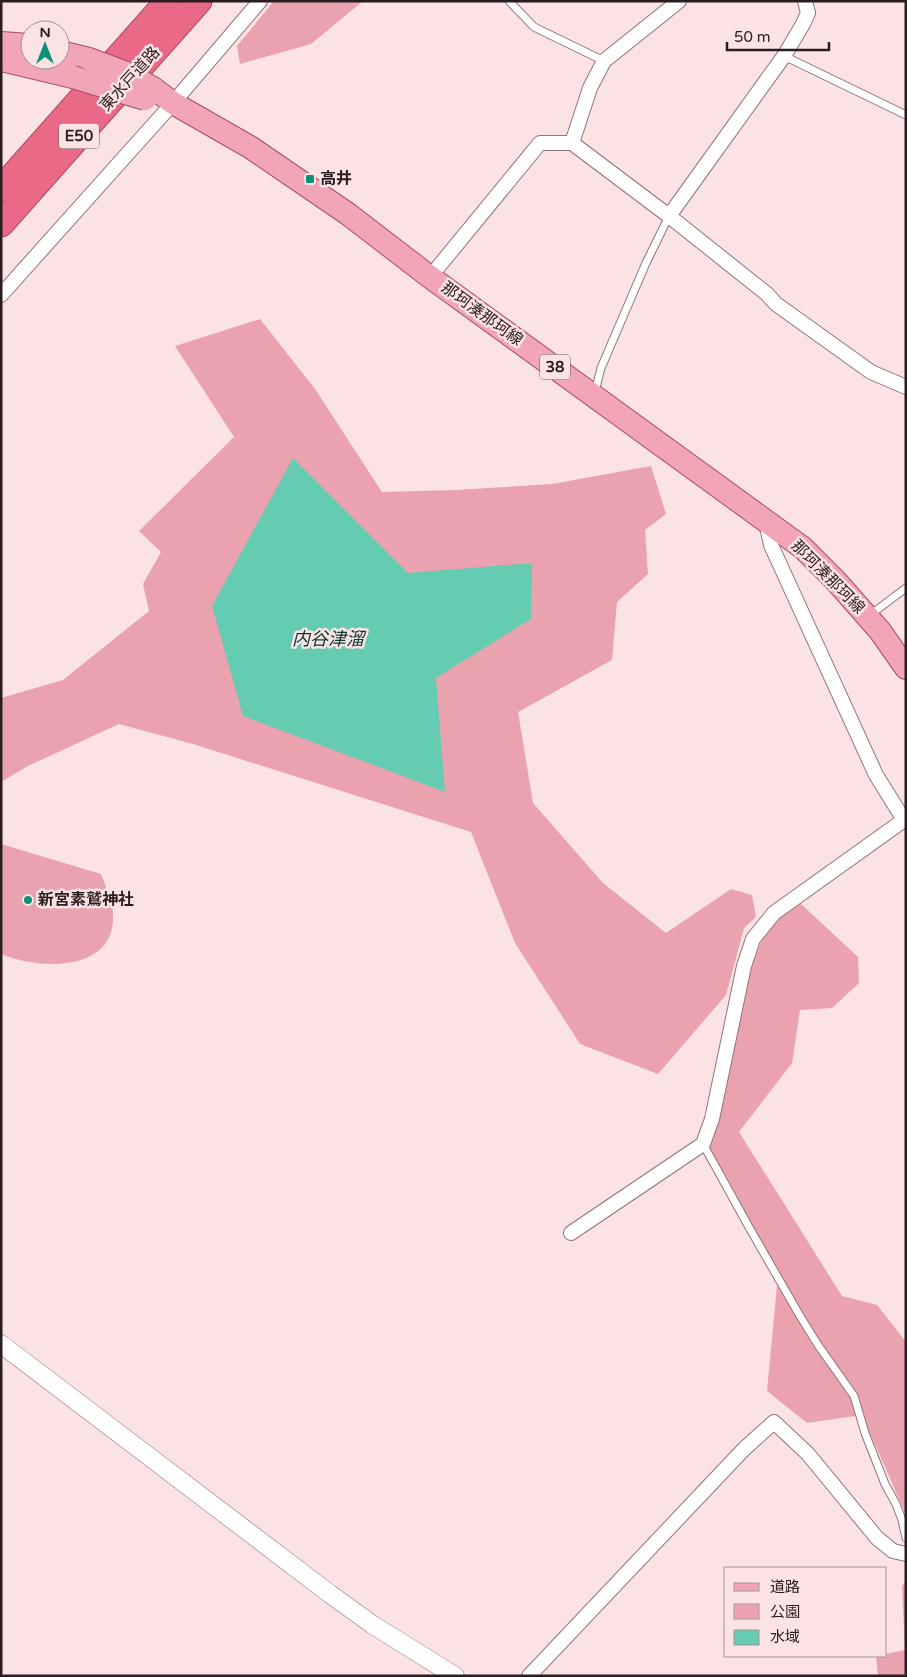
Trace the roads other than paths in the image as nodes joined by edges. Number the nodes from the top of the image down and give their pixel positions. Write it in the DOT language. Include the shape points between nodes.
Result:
graph roads {
  1 [pos="168,1"];
  2 [pos="199,1"];
  3 [pos="260,1"];
  4 [pos="509,1"];
  5 [pos="679,1"];
  6 [pos="805,1"];
  7 [pos="1,42"];
  8 [pos="20,44"];
  9 [pos="70,54"];
  10 [pos="784,56"];
  11 [pos="1,60"];
  12 [pos="604,61"];
  13 [pos="149,93"];
  14 [pos="173,103"];
  15 [pos="906,115"];
  16 [pos="572,143"];
  17 [pos="1,189"];
  18 [pos="669,216"];
  19 [pos="1,224"];
  20 [pos="430,277"];
  21 [pos="1,295"];
  22 [pos="906,387"];
  23 [pos="594,396"];
  24 [pos="766,520"];
  25 [pos="906,588"];
  26 [pos="868,617"];
  27 [pos="906,668"];
  28 [pos="905,822"];
  29 [pos="703,1144"];
  30 [pos="571,1233"];
  31 [pos="1,1344"];
  32 [pos="906,1538"];
  33 [pos="906,1554"];
  34 [pos="455,1676"];
  35 [pos="529,1676"];
  1 -- 17 [label="highway, 東水戸道路 / E50"];
  2 -- 19 [label="highway, 東水戸道路 / E50"];
  3 -- 14 [label="street"];
  4 -- 12 [label="lane" via="534,27"];
  5 -- 12 [label="street"];
  6 -- 10 [label="street" via="808,14"];
  7 -- 8 [label="main road"];
  9 -- 13 [label="main road, 那珂湊那珂線 / 38, bridge" via="124,72"];
  10 -- 15 [label="lane"];
  10 -- 18 [label="street"];
  11 -- 13 [label="main road, 那珂湊那珂線 / 38, bridge"];
  12 -- 16 [label="street" via="590,88"];
  13 -- 14 [label="main road, 那珂湊那珂線 / 38"];
  14 -- 20 [label="main road, 那珂湊那珂線 / 38" via="256,151 348,214"];
  14 -- 21 [label="street"];
  16 -- 18 [label="street"];
  16 -- 20 [label="street" via="540,143"];
  18 -- 22 [label="street" via="776,304 871,372"];
  18 -- 23 [label="lane" via="601,368"];
  20 -- 23 [label="main road, 那珂湊那珂線 / 38"];
  23 -- 24 [label="main road, 那珂湊那珂線 / 38"];
  24 -- 26 [label="main road, 那珂湊那珂線 / 38" via="803,548"];
  24 -- 28 [label="street" via="771,545 864,749"];
  25 -- 26 [label="lane"];
  26 -- 27 [label="main road, 那珂湊那珂線 / 38"];
  28 -- 29 [label="street" via="774,913 753,939 744,966 712,1119"];
  29 -- 30 [label="street"];
  29 -- 32 [label="lane" via="800,1316 854,1396"];
  31 -- 34 [label="street" via="330,1594"];
  33 -- 35 [label="street" via="893,1551 877,1538 808,1454 774,1422 744,1448"];
}
